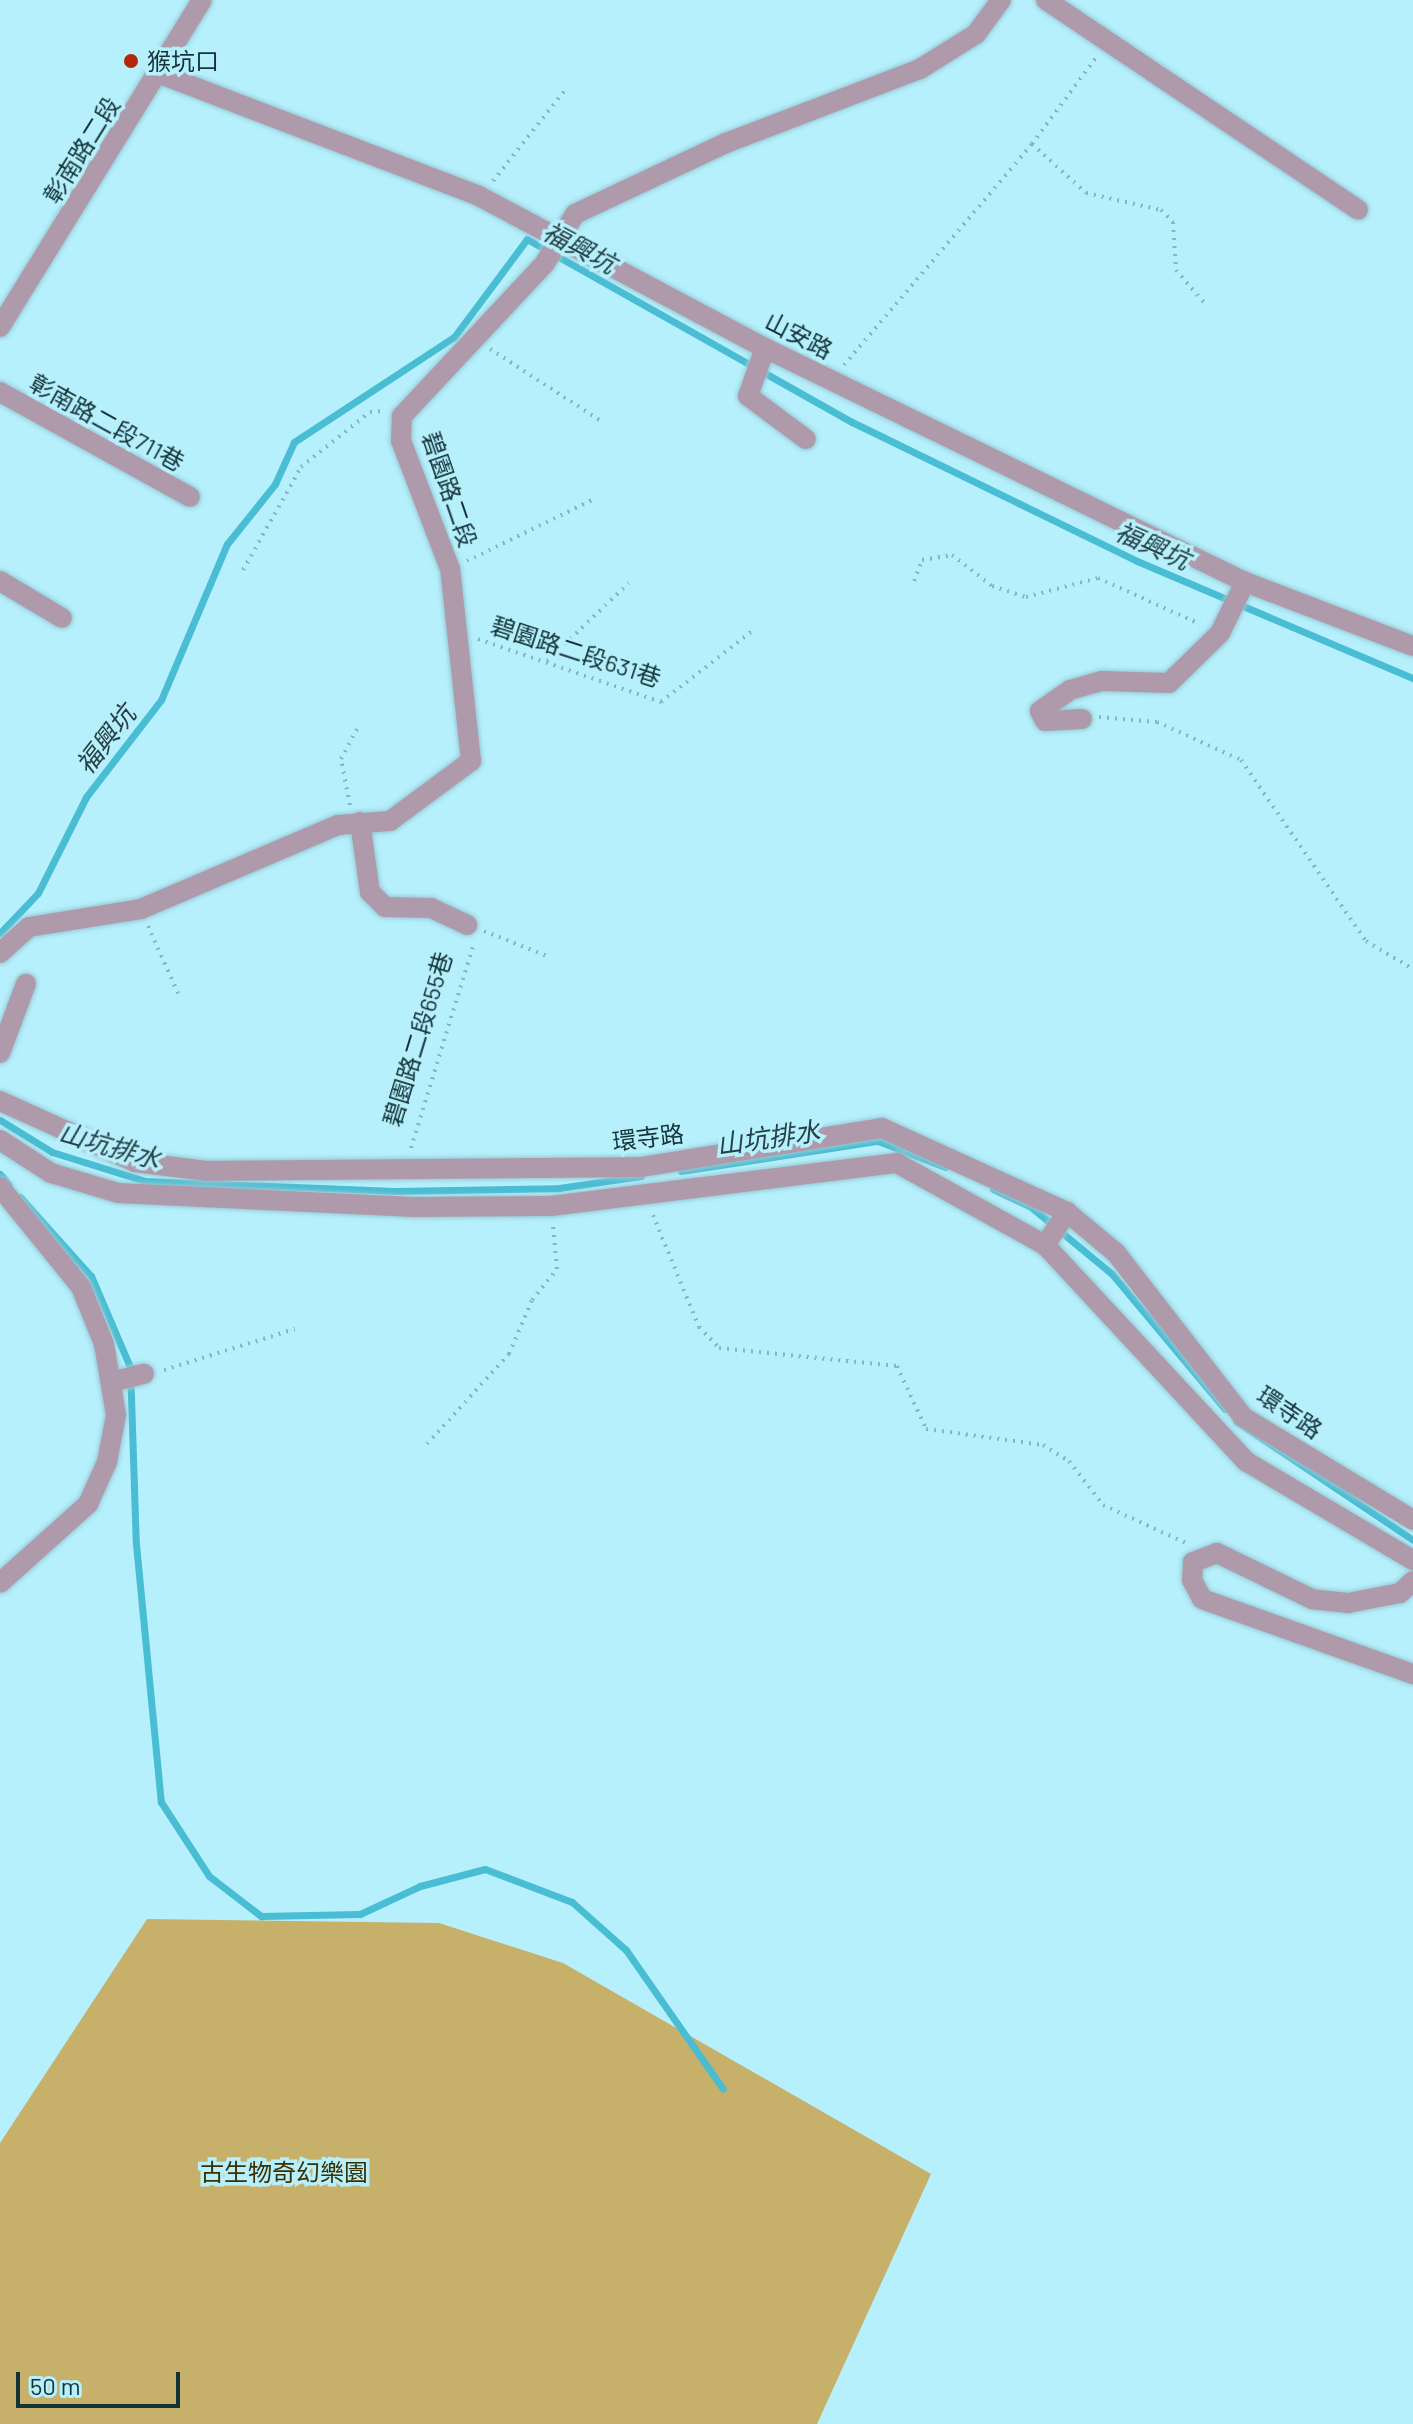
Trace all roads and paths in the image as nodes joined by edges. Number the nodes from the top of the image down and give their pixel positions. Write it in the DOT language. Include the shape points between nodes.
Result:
graph roads {
  1 [pos="202,0"];
  2 [pos="1001,0"];
  3 [pos="1046,0"];
  4 [pos="1107,41"];
  5 [pos="160,74"];
  6 [pos="566,89"];
  7 [pos="1032,144"];
  8 [pos="479,196"];
  9 [pos="1358,210"];
  10 [pos="561,236"];
  11 [pos="1206,305"];
  12 [pos="0,327"];
  13 [pos="477,341"];
  14 [pos="765,348"];
  15 [pos="832,380"];
  16 [pos="0,392"];
  17 [pos="402,416"];
  18 [pos="601,421"];
  19 [pos="806,439"];
  20 [pos="190,497"];
  21 [pos="596,498"];
  22 [pos="450,569"];
  23 [pos="243,570"];
  24 [pos="0,581"];
  25 [pos="914,581"];
  26 [pos="1245,582"];
  27 [pos="629,583"];
  28 [pos="62,618"];
  29 [pos="756,628"];
  30 [pos="458,630"];
  31 [pos="1220,633"];
  32 [pos="1413,646"];
  33 [pos="547,661"];
  34 [pos="1082,719"];
  35 [pos="357,729"];
  36 [pos="360,822"];
  37 [pos="141,909"];
  38 [pos="467,925"];
  39 [pos="0,953"];
  40 [pos="547,956"];
  41 [pos="1413,969"];
  42 [pos="26,984"];
  43 [pos="180,998"];
  44 [pos="0,1053"];
  45 [pos="0,1101"];
  46 [pos="0,1140"];
  47 [pos="410,1177"];
  48 [pos="641,1179"];
  49 [pos="0,1187"];
  50 [pos="544,1190"];
  51 [pos="413,1206"];
  52 [pos="1058,1226"];
  53 [pos="295,1329"];
  54 [pos="144,1374"];
  55 [pos="111,1382"];
  56 [pos="427,1444"];
  57 [pos="1413,1520"];
  58 [pos="1217,1553"];
  59 [pos="1413,1560"];
  60 [pos="1413,1581"];
  61 [pos="0,1583"];
  62 [pos="1413,1674"];
  1 -- 5 [label="street, 彰南路二段"];
  2 -- 10 [label="street, 碧園路二段" via="976,34 920,69 622,190 575,214"];
  3 -- 4 [label="street"];
  4 -- 7 [label="path"];
  4 -- 9 [label="street"];
  5 -- 8 [label="street, 山安路"];
  5 -- 12 [label="street, 彰南路二段"];
  6 -- 8 [label="path"];
  7 -- 11 [label="path" via="1086,193 1161,210 1173,222 1176,270"];
  7 -- 15 [label="path"];
  8 -- 10 [label="street, 山安路"];
  10 -- 13 [label="street, 碧園路二段"];
  10 -- 14 [label="street, 山安路"];
  13 -- 17 [label="street, 碧園路二段"];
  13 -- 18 [label="path"];
  14 -- 15 [label="street, 山安路"];
  14 -- 19 [label="street" via="748,396"];
  15 -- 26 [label="street, 山安路"];
  16 -- 20 [label="street, 彰南路二段711巷"];
  17 -- 22 [label="street, 碧園路二段" via="401,441"];
  17 -- 23 [label="path" via="370,412 326,442 301,467"];
  21 -- 22 [label="path"];
  22 -- 30 [label="street, 碧園路二段"];
  24 -- 28 [label="street"];
  25 -- 31 [label="path" via="922,560 952,555 992,586 1026,597 1098,578"];
  26 -- 31 [label="street"];
  26 -- 32 [label="street, 山安路"];
  27 -- 33 [label="path"];
  29 -- 33 [label="path, 碧園路二段631巷" via="661,702"];
  30 -- 33 [label="path, 碧園路二段631巷"];
  30 -- 36 [label="street, 碧園路二段" via="471,761 390,821"];
  31 -- 34 [label="street" via="1169,683 1102,681 1057,696 1040,711 1045,721"];
  34 -- 41 [label="path" via="1157,722 1241,760 1366,941"];
  35 -- 36 [label="path" via="341,759"];
  36 -- 37 [label="street, 碧園路二段"];
  36 -- 38 [label="street, 碧園路二段655巷" via="370,892 385,907 431,908"];
  37 -- 39 [label="street, 碧園路二段" via="29,927"];
  37 -- 43 [label="path"];
  38 -- 40 [label="path, 碧園路二段655巷"];
  38 -- 47 [label="path, 碧園路二段655巷" via="474,943"];
  42 -- 44 [label="street"];
  45 -- 47 [label="street, 環寺路" via="135,1162 206,1171"];
  46 -- 51 [label="street, 環寺路" via="51,1173 118,1193"];
  47 -- 50 [label="street, 環寺路"];
  47 -- 51 [label="street"];
  48 -- 50 [label="street, 環寺路"];
  48 -- 50 [label="street, 環寺路"];
  48 -- 52 [label="street, 環寺路" via="897,1163"];
  48 -- 52 [label="street, 環寺路" via="882,1128"];
  48 -- 58 [label="path" via="677,1259 699,1327 719,1348 897,1366 926,1429 1043,1445 1069,1461 1103,1505"];
  49 -- 55 [label="street" via="81,1287"];
  50 -- 51 [label="street, 環寺路"];
  50 -- 56 [label="path" via="557,1269 532,1300 509,1354"];
  52 -- 57 [label="street, 環寺路" via="1116,1253 1243,1417"];
  52 -- 59 [label="street, 環寺路" via="1247,1462"];
  53 -- 54 [label="path"];
  54 -- 55 [label="street"];
  55 -- 61 [label="street" via="116,1415 107,1462 88,1504"];
  58 -- 60 [label="street" via="1312,1599 1348,1603 1400,1593"];
  58 -- 62 [label="street" via="1193,1562 1192,1580 1202,1599"];
}
